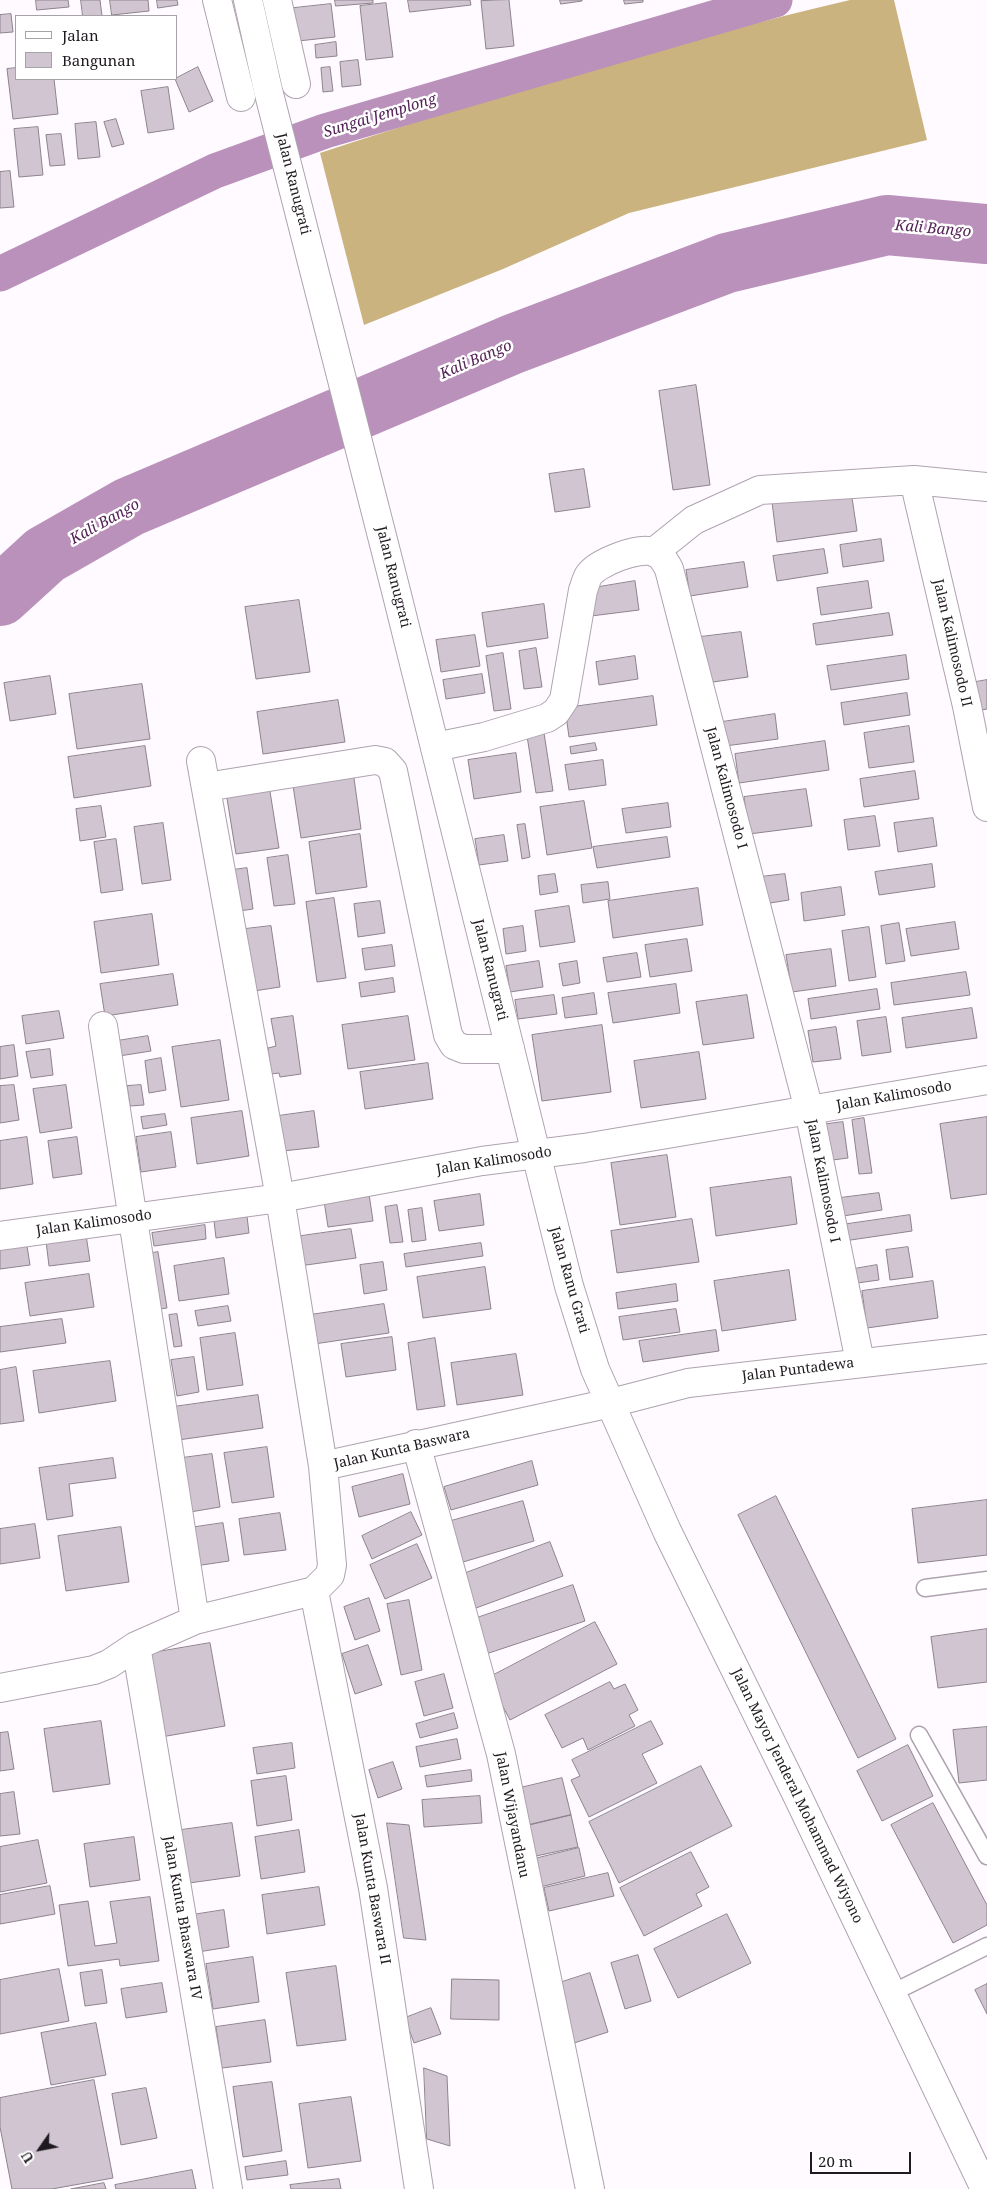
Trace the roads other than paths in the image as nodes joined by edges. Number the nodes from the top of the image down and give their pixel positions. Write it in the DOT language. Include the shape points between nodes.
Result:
graph roads {
  1 [pos="217,0"];
  2 [pos="248,0"];
  3 [pos="277,0"];
  4 [pos="296,84"];
  5 [pos="242,97"];
  6 [pos="914,480"];
  7 [pos="987,487"];
  8 [pos="654,552"];
  9 [pos="435,747"];
  10 [pos="201,761"];
  11 [pos="206,788"];
  12 [pos="987,807"];
  13 [pos="103,1026"];
  14 [pos="510,1049"];
  15 [pos="987,1080"];
  16 [pos="809,1110"];
  17 [pos="535,1154"];
  18 [pos="280,1198"];
  19 [pos="132,1218"];
  20 [pos="0,1236"];
  21 [pos="987,1348"];
  22 [pos="860,1362"];
  23 [pos="611,1403"];
  24 [pos="416,1444"];
  25 [pos="323,1466"];
  26 [pos="987,1580"];
  27 [pos="925,1588"];
  28 [pos="314,1591"];
  29 [pos="195,1620"];
  30 [pos="136,1646"];
  31 [pos="0,1688"];
  32 [pos="918,1735"];
  33 [pos="987,1856"];
  34 [pos="987,1946"];
  35 [pos="892,1993"];
  36 [pos="228,2189"];
  37 [pos="419,2189"];
  38 [pos="590,2189"];
  39 [pos="985,2189"];
  1 -- 5 [label="street"];
  2 -- 9 [label="street, Jalan Ranugrati"];
  3 -- 4 [label="street"];
  6 -- 7 [label="street"];
  6 -- 8 [label="street" via="760,490 694,520"];
  6 -- 12 [label="street, Jalan Kalimosodo II"];
  8 -- 9 [label="street" via="641,551 602,563 589,575 583,590 564,700 556,712 547,718 484,737"];
  8 -- 16 [label="street, Jalan Kalimosodo I" via="669,569"];
  9 -- 14 [label="street, Jalan Ranugrati"];
  10 -- 11 [label="street"];
  11 -- 14 [label="street" via="375,760 385,762 393,771 448,1034 454,1045 464,1049"];
  11 -- 18 [label="street"];
  13 -- 19 [label="street"];
  14 -- 17 [label="street, Jalan Ranugrati"];
  15 -- 16 [label="street, Jalan Kalimosodo"];
  16 -- 17 [label="street, Jalan Kalimosodo"];
  16 -- 22 [label="street, Jalan Kalimosodo I"];
  17 -- 18 [label="street, Jalan Kalimosodo"];
  17 -- 23 [label="street, Jalan Ranu Grati" via="569,1286 595,1368"];
  18 -- 19 [label="street, Jalan Kalimosodo"];
  18 -- 25 [label="street"];
  19 -- 20 [label="street, Jalan Kalimosodo"];
  19 -- 29 [label="street"];
  21 -- 22 [label="street, Jalan Puntadewa"];
  22 -- 23 [label="street, Jalan Puntadewa" via="688,1383"];
  23 -- 24 [label="street, Jalan Kunta Baswara"];
  23 -- 35 [label="street, Jalan Mayor Jenderal Mohammad Wiyono" via="667,1531"];
  24 -- 25 [label="street, Jalan Kunta Baswara"];
  24 -- 38 [label="street, Jalan Wijayandanu" via="500,1754"];
  25 -- 28 [label="street, Jalan Kunta Baswara" via="332,1565 330,1575"];
  26 -- 27 [label="lane"];
  28 -- 29 [label="street"];
  28 -- 37 [label="street, Jalan Kunta Baswara II" via="373,1888"];
  29 -- 30 [label="street"];
  30 -- 31 [label="street" via="94,1670"];
  30 -- 36 [label="street, Jalan Kunta Bhaswara IV"];
  32 -- 33 [label="lane"];
  34 -- 35 [label="lane"];
  35 -- 39 [label="street, Jalan Mayor Jenderal Mohammad Wiyono"];
}
